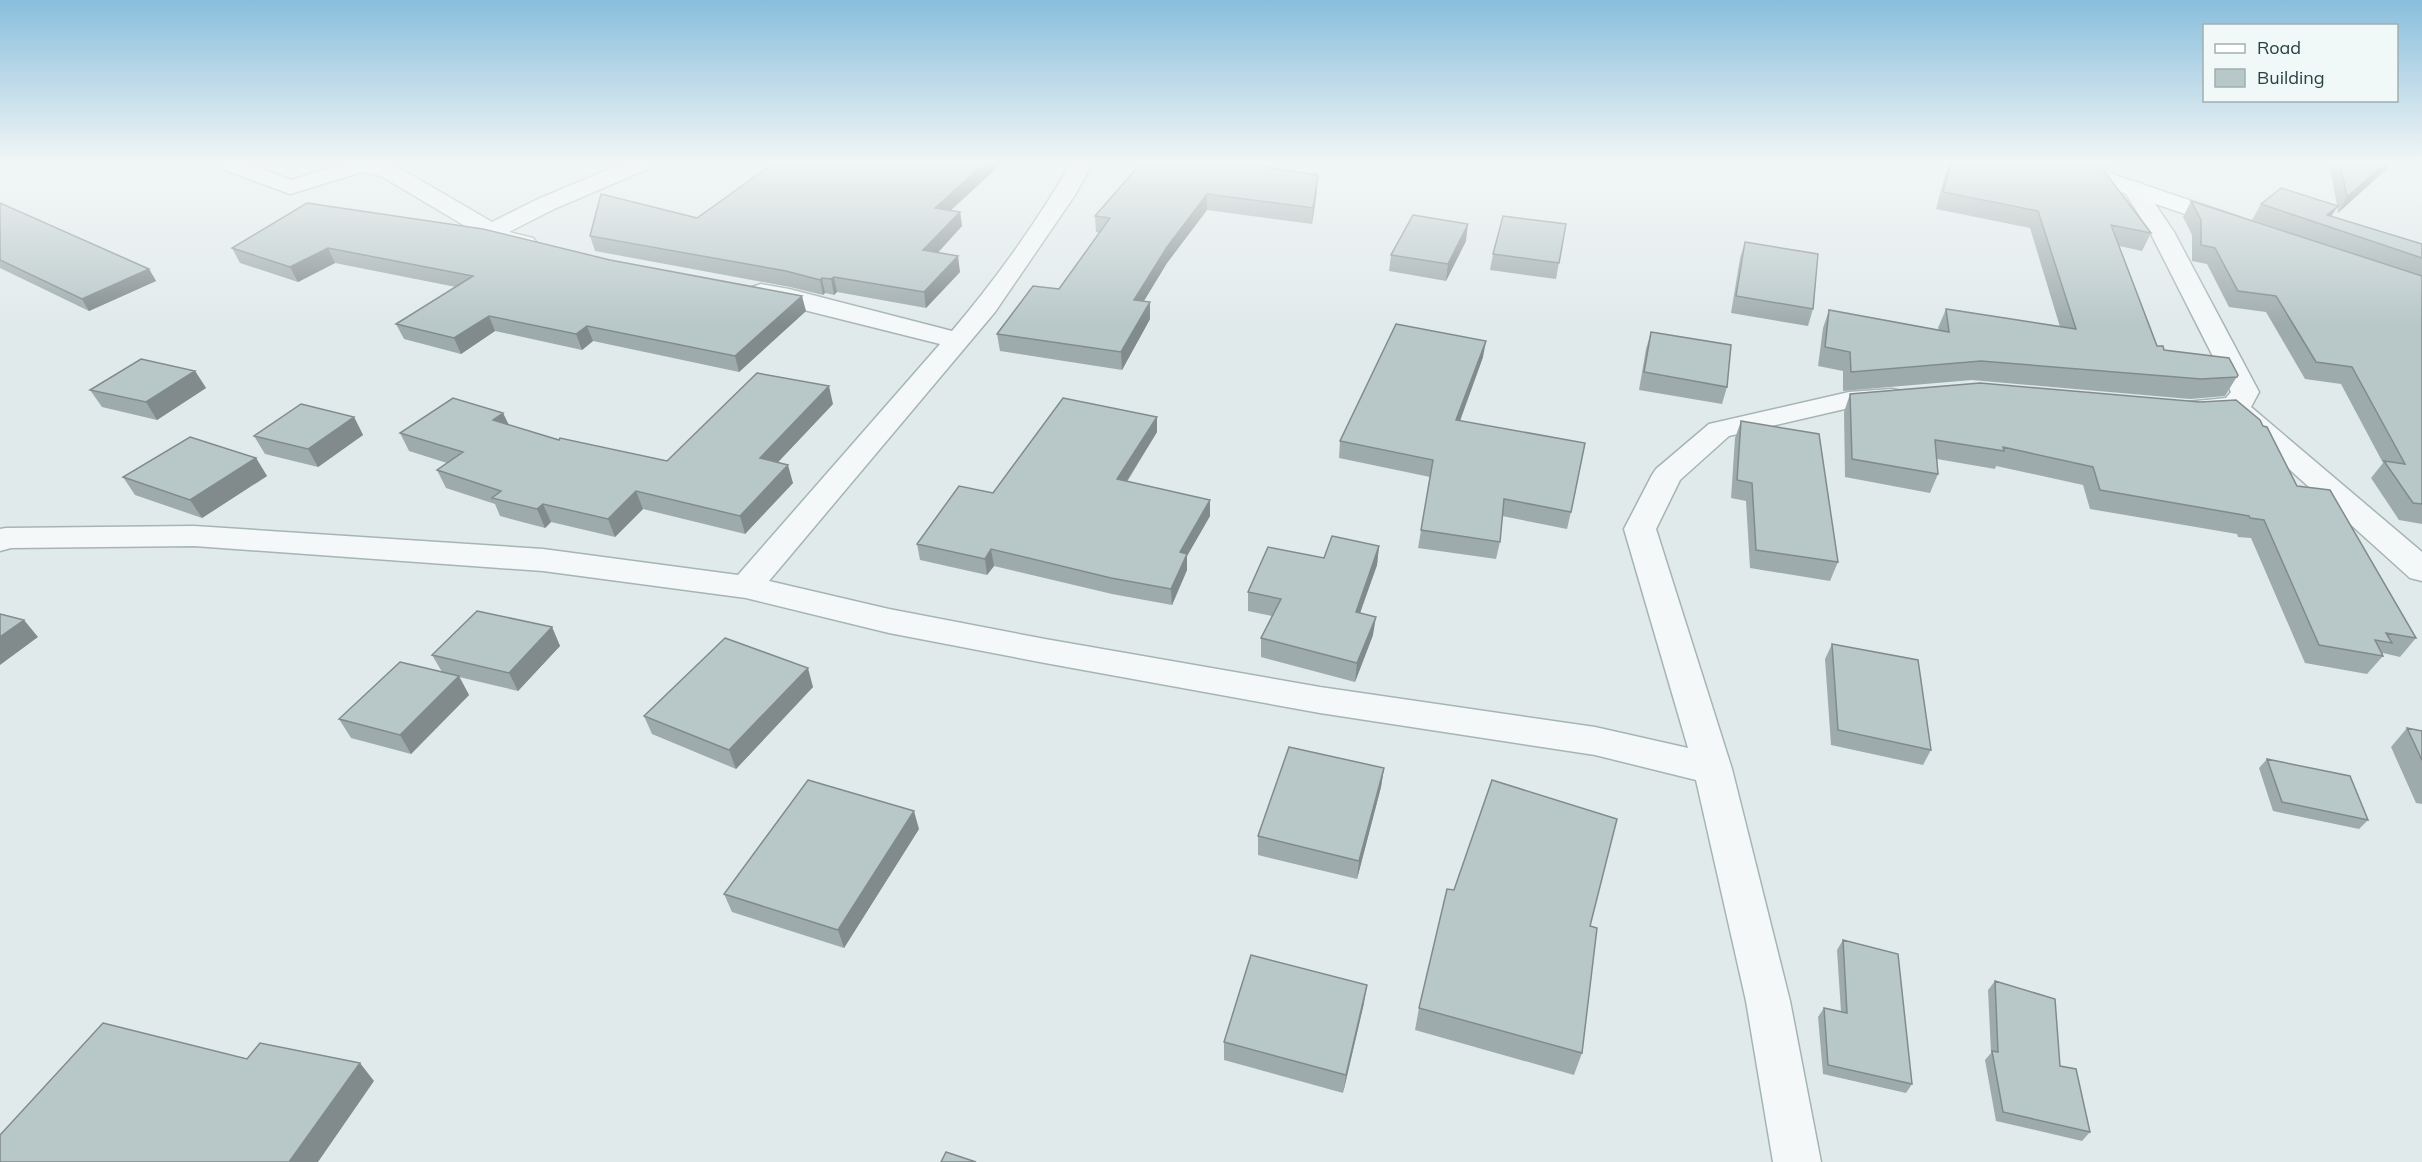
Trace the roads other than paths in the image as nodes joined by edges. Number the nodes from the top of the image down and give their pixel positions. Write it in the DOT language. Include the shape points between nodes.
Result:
graph roads {
  1 [pos="467,217"];
  2 [pos="520,217"];
  3 [pos="1049,217"];
  4 [pos="2152,217"];
  5 [pos="2216,217"];
  6 [pos="2250,229"];
  7 [pos="492,232"];
  8 [pos="546,248"];
  9 [pos="743,289"];
  10 [pos="957,340"];
  11 [pos="1916,394"];
  12 [pos="2233,406"];
  13 [pos="2167,407"];
  14 [pos="2,537"];
  15 [pos="2422,570"];
  16 [pos="746,587"];
  17 [pos="1713,769"];
  18 [pos="1797,1162"];
  1 -- 7 [label="street"];
  2 -- 7 [label="street"];
  3 -- 10 [label="street" via="986,307"];
  4 -- 12 [label="street" via="2245,392"];
  5 -- 6 [label="main road"];
  7 -- 8 [label="street" via="488,234"];
  9 -- 10 [label="street"];
  10 -- 16 [label="street"];
  11 -- 17 [label="street" via="1849,400 1719,430 1667,475 1640,529"];
  12 -- 13 [label="street"];
  12 -- 15 [label="street"];
  14 -- 16 [label="street" via="195,536 543,560"];
  16 -- 17 [label="street" via="889,621 1034,649 1320,700 1595,741"];
  17 -- 18 [label="street" via="1768,1001"];
}
